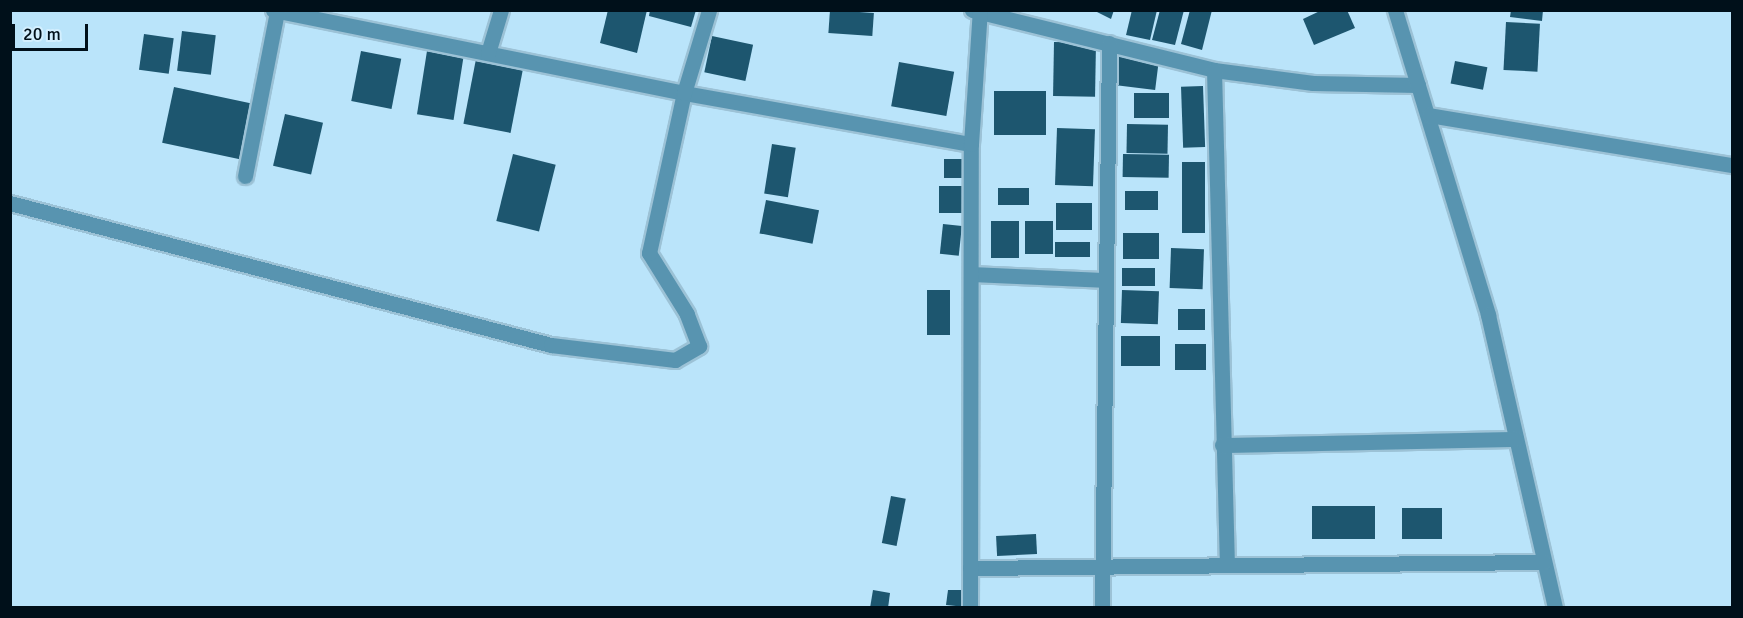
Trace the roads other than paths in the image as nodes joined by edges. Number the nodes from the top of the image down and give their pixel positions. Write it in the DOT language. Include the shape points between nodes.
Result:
graph roads {
  1 [pos="501,10"];
  2 [pos="709,10"];
  3 [pos="1395,10"];
  4 [pos="275,11"];
  5 [pos="977,11"];
  6 [pos="1109,43"];
  7 [pos="488,53"];
  8 [pos="1214,70"];
  9 [pos="1418,85"];
  10 [pos="684,93"];
  11 [pos="1429,116"];
  12 [pos="971,144"];
  13 [pos="1732,165"];
  14 [pos="245,176"];
  15 [pos="10,203"];
  16 [pos="973,274"];
  17 [pos="1106,280"];
  18 [pos="1516,439"];
  19 [pos="1222,445"];
  20 [pos="1544,562"];
  21 [pos="1227,565"];
  22 [pos="970,568"];
  23 [pos="1103,568"];
  24 [pos="970,608"];
  25 [pos="1102,608"];
  26 [pos="1555,608"];
  1 -- 7 [label="street"];
  2 -- 10 [label="street"];
  3 -- 9 [label="street"];
  4 -- 7 [label="street"];
  4 -- 14 [label="street"];
  5 -- 6 [label="street"];
  5 -- 12 [label="street"];
  6 -- 8 [label="street"];
  6 -- 17 [label="street"];
  7 -- 10 [label="street"];
  8 -- 9 [label="street" via="1313,83"];
  8 -- 19 [label="street"];
  9 -- 11 [label="street"];
  10 -- 12 [label="street"];
  10 -- 15 [label="street" via="649,253 687,314 699,346 675,360 551,345"];
  11 -- 13 [label="street"];
  11 -- 18 [label="street" via="1488,315"];
  12 -- 16 [label="street"];
  16 -- 17 [label="street"];
  16 -- 22 [label="street"];
  17 -- 23 [label="street"];
  18 -- 19 [label="street"];
  18 -- 20 [label="street"];
  19 -- 21 [label="street"];
  20 -- 21 [label="street"];
  20 -- 26 [label="street"];
  21 -- 23 [label="street"];
  22 -- 23 [label="street"];
  22 -- 24 [label="street"];
  23 -- 25 [label="street"];
}
